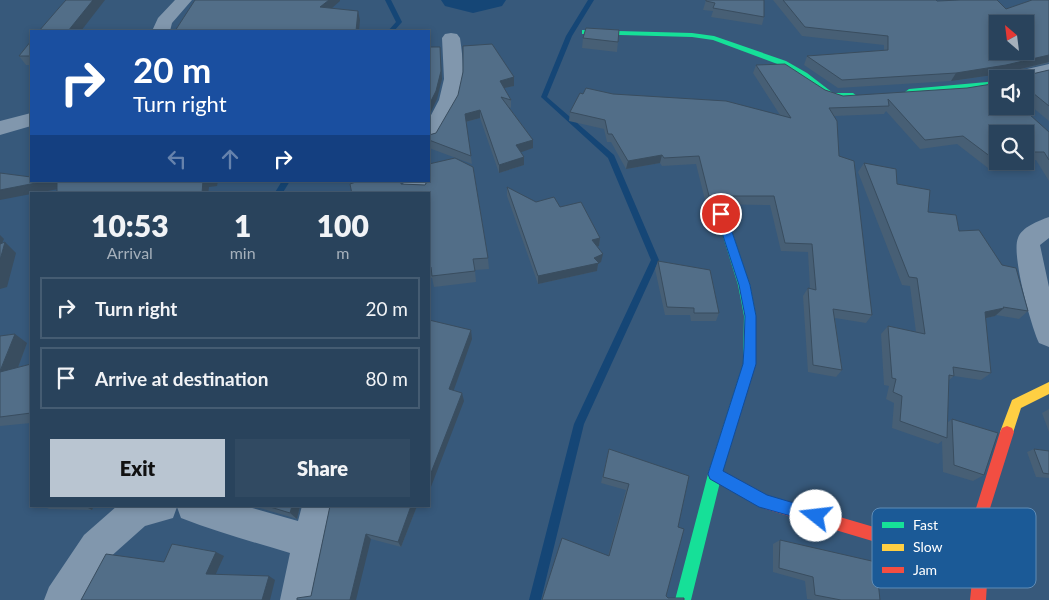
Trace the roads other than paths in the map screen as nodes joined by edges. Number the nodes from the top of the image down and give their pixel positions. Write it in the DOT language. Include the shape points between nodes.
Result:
graph roads {
  1 [pos="184,0"];
  2 [pos="161,30"];
  3 [pos="584,32"];
  4 [pos="451,38"];
  5 [pos="1049,70"];
  6 [pos="1034,74"];
  7 [pos="989,84"];
  8 [pos="893,93"];
  9 [pos="866,95"];
  10 [pos="30,119"];
  11 [pos="0,128"];
  12 [pos="430,134"];
  13 [pos="721,214"];
  14 [pos="1049,226"];
  15 [pos="1049,334"];
  16 [pos="1049,388"];
  17 [pos="715,474"];
  18 [pos="156,507"];
  19 [pos="196,507"];
  20 [pos="319,507"];
  21 [pos="983,508"];
  22 [pos="872,534"];
  23 [pos="309,540"];
  24 [pos="62,600"];
  25 [pos="298,600"];
  26 [pos="683,600"];
  1 -- 2 [label="street" via="164,22"];
  3 -- 9 [label="street" via="702,36 783,63 831,95"];
  4 -- 12 [label="street" via="454,88"];
  5 -- 6 [label="street"];
  7 -- 8 [label="street"];
  10 -- 11 [label="street"];
  13 -- 17 [label="street" via="744,285 750,316 750,354"];
  14 -- 15 [label="street" via="1030,238 1028,244 1038,299"];
  16 -- 21 [label="street" via="1016,404"];
  17 -- 22 [label="street" via="764,502"];
  17 -- 26 [label="street"];
  18 -- 24 [label="street" via="137,511 96,547"];
  19 -- 23 [label="street"];
  20 -- 23 [label="street"];
  23 -- 25 [label="street"];
}
